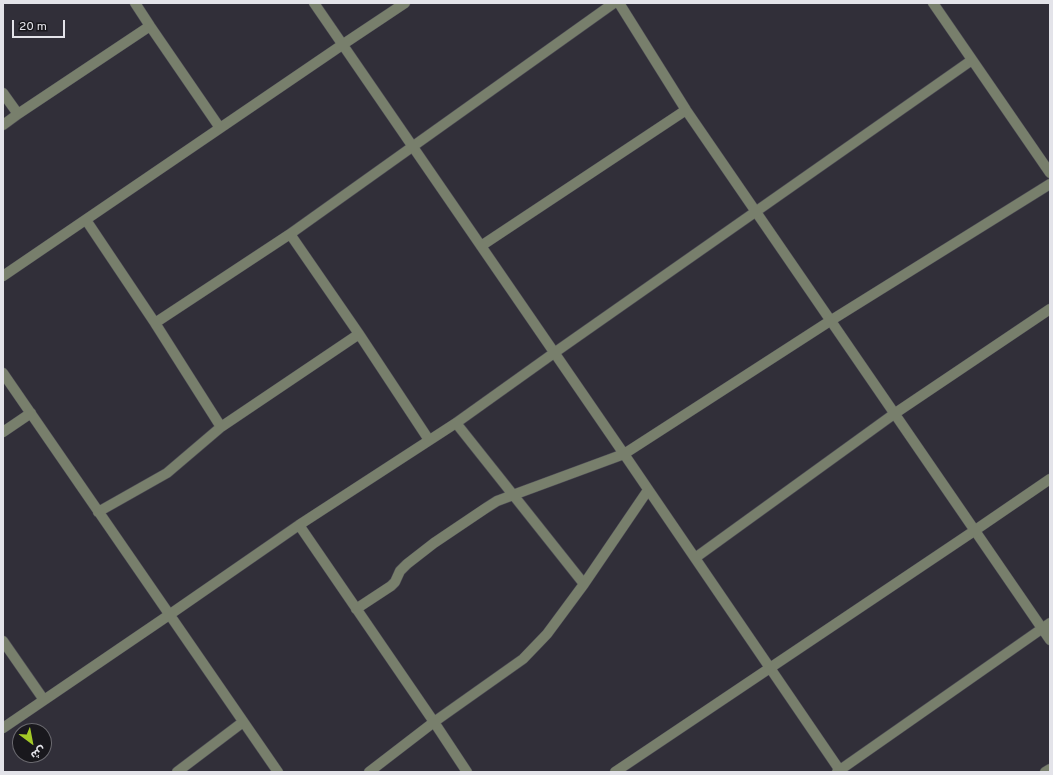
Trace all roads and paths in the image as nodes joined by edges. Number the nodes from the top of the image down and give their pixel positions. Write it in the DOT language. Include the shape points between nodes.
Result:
graph roads {
  1 [pos="135,3"];
  2 [pos="314,3"];
  3 [pos="405,3"];
  4 [pos="614,3"];
  5 [pos="619,3"];
  6 [pos="933,3"];
  7 [pos="150,26"];
  8 [pos="342,44"];
  9 [pos="972,60"];
  10 [pos="3,93"];
  11 [pos="686,110"];
  12 [pos="18,114"];
  13 [pos="3,125"];
  14 [pos="220,128"];
  15 [pos="412,146"];
  16 [pos="1050,173"];
  17 [pos="1050,184"];
  18 [pos="755,211"];
  19 [pos="86,220"];
  20 [pos="290,234"];
  21 [pos="481,246"];
  22 [pos="3,276"];
  23 [pos="1050,309"];
  24 [pos="830,321"];
  25 [pos="155,323"];
  26 [pos="359,334"];
  27 [pos="554,353"];
  28 [pos="3,373"];
  29 [pos="31,413"];
  30 [pos="894,414"];
  31 [pos="456,423"];
  32 [pos="221,427"];
  33 [pos="3,432"];
  34 [pos="429,440"];
  35 [pos="624,454"];
  36 [pos="1050,479"];
  37 [pos="648,490"];
  38 [pos="513,495"];
  39 [pos="98,512"];
  40 [pos="299,525"];
  41 [pos="974,531"];
  42 [pos="695,558"];
  43 [pos="584,584"];
  44 [pos="356,609"];
  45 [pos="169,614"];
  46 [pos="1046,626"];
  47 [pos="1050,640"];
  48 [pos="3,641"];
  49 [pos="770,668"];
  50 [pos="44,700"];
  51 [pos="243,722"];
  52 [pos="434,722"];
  53 [pos="3,728"];
  54 [pos="1050,769"];
  55 [pos="839,771"];
  56 [pos="177,772"];
  57 [pos="278,772"];
  58 [pos="369,772"];
  59 [pos="467,772"];
  60 [pos="615,772"];
  61 [pos="1045,772"];
  1 -- 7 [label="street"];
  2 -- 8 [label="street"];
  3 -- 8 [label="street"];
  4 -- 15 [label="street"];
  5 -- 11 [label="street"];
  6 -- 9 [label="street"];
  7 -- 12 [label="street"];
  7 -- 14 [label="street"];
  8 -- 14 [label="street"];
  8 -- 15 [label="street"];
  9 -- 16 [label="street"];
  9 -- 18 [label="street"];
  10 -- 12 [label="street"];
  11 -- 18 [label="street"];
  11 -- 21 [label="street"];
  12 -- 13 [label="street"];
  14 -- 19 [label="street"];
  15 -- 20 [label="street"];
  15 -- 21 [label="street"];
  17 -- 24 [label="street"];
  18 -- 24 [label="street"];
  18 -- 27 [label="street"];
  19 -- 22 [label="street"];
  19 -- 25 [label="street"];
  20 -- 25 [label="street"];
  20 -- 26 [label="street"];
  21 -- 27 [label="street"];
  23 -- 30 [label="street"];
  24 -- 30 [label="street"];
  24 -- 35 [label="street"];
  25 -- 32 [label="street"];
  26 -- 32 [label="street"];
  26 -- 34 [label="street"];
  27 -- 31 [label="street"];
  27 -- 35 [label="street"];
  28 -- 29 [label="street"];
  29 -- 33 [label="street"];
  29 -- 39 [label="street"];
  30 -- 41 [label="street"];
  30 -- 42 [label="street"];
  31 -- 34 [label="street"];
  31 -- 38 [label="street"];
  32 -- 39 [label="street" via="167,473"];
  34 -- 40 [label="street"];
  35 -- 37 [label="street"];
  35 -- 38 [label="street"];
  36 -- 41 [label="street"];
  37 -- 42 [label="street"];
  37 -- 43 [label="street"];
  38 -- 43 [label="street"];
  38 -- 44 [label="street" via="497,501 434,543 407,564 391,586"];
  39 -- 45 [label="street"];
  40 -- 44 [label="street"];
  40 -- 45 [label="street"];
  41 -- 46 [label="street"];
  41 -- 49 [label="street"];
  42 -- 49 [label="street"];
  43 -- 52 [label="street" via="547,634 523,659"];
  44 -- 52 [label="street"];
  45 -- 50 [label="street"];
  45 -- 51 [label="street"];
  46 -- 47 [label="street"];
  46 -- 55 [label="street"];
  48 -- 50 [label="street"];
  49 -- 55 [label="street"];
  49 -- 60 [label="street"];
  50 -- 53 [label="street"];
  51 -- 56 [label="street"];
  51 -- 57 [label="street"];
  52 -- 58 [label="street"];
  52 -- 59 [label="street"];
  54 -- 61 [label="street"];
}
